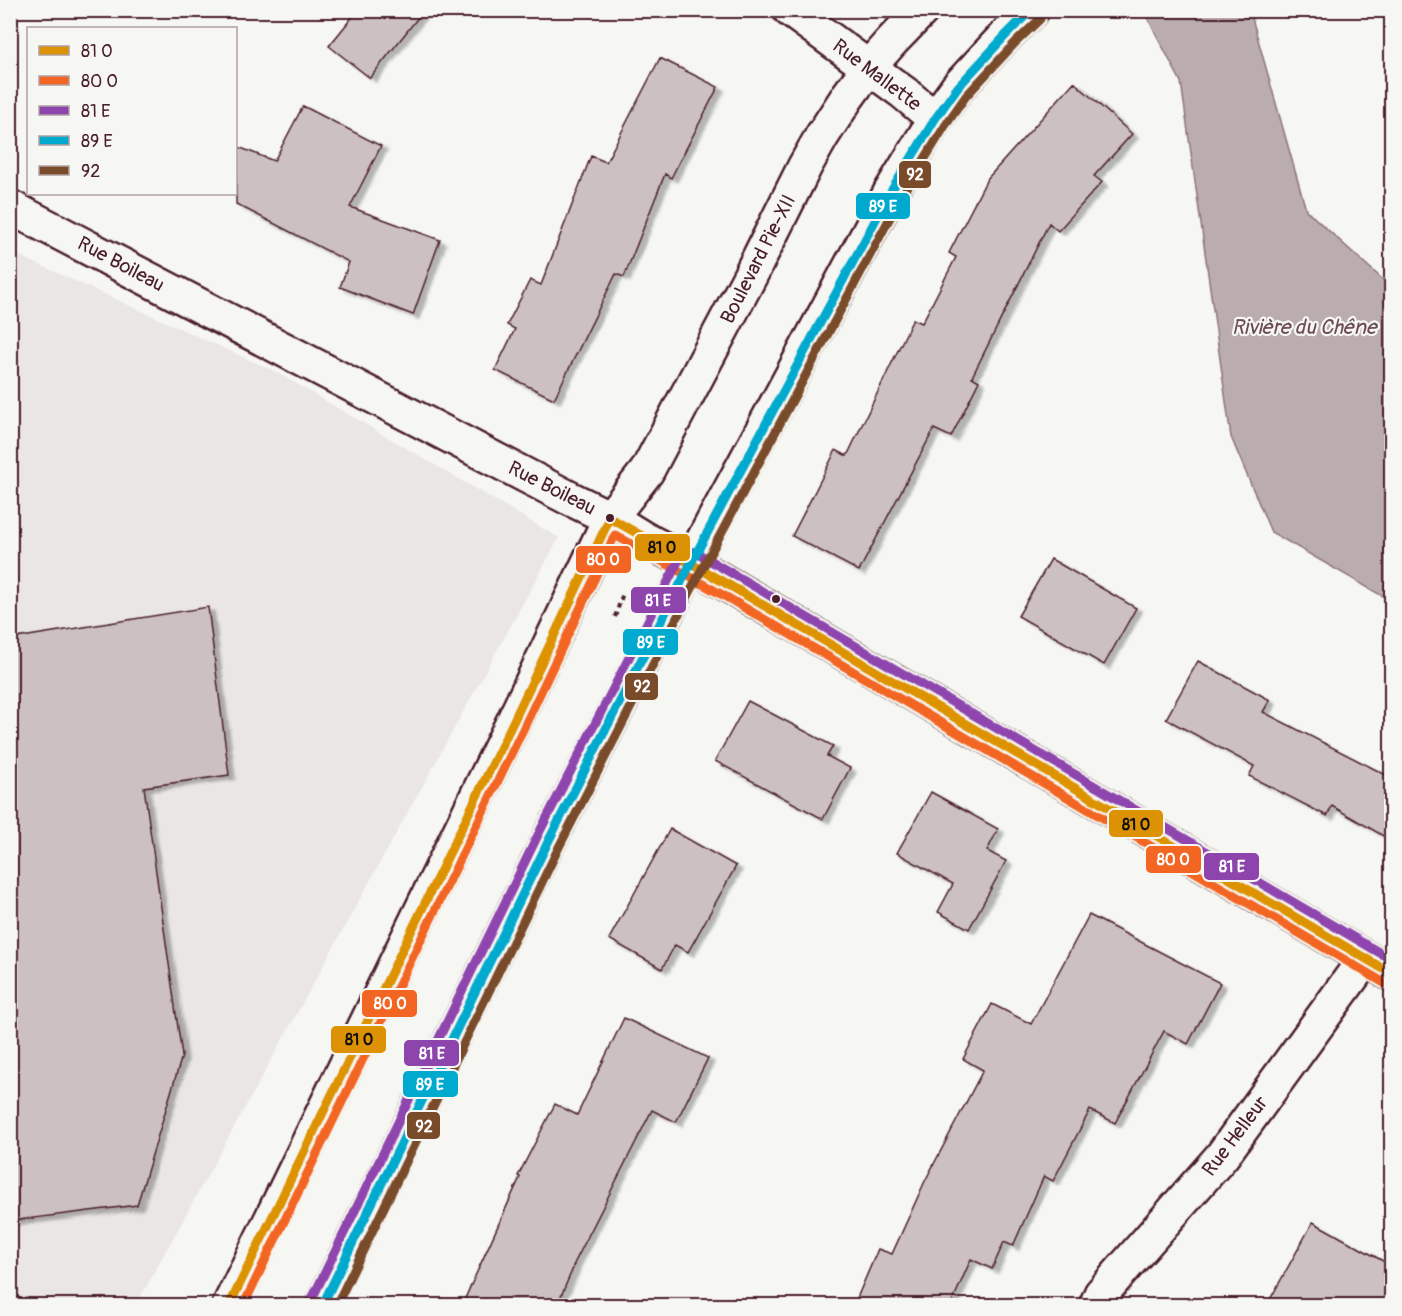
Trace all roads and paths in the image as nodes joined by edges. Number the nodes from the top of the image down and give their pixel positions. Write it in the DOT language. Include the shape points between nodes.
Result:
graph roads {
  1 [pos="790,10"];
  2 [pos="922,10"];
  3 [pos="1032,10"];
  4 [pos="869,67"];
  5 [pos="935,119"];
  6 [pos="10,207"];
  7 [pos="610,518"];
  8 [pos="691,563"];
  9 [pos="1378,967"];
  10 [pos="229,1305"];
  11 [pos="322,1305"];
  12 [pos="1096,1305"];
  1 -- 4 [label="street, Rue Mallette"];
  2 -- 4 [label="street, Boulevard Pie-XII"];
  3 -- 5 [label="street" via="957,88"];
  4 -- 5 [label="street, Rue Mallette"];
  4 -- 7 [label="street, Boulevard Pie-XII" via="805,166 647,471"];
  5 -- 8 [label="street" via="890,193"];
  6 -- 7 [label="street, Rue Boileau"];
  7 -- 8 [label="street, Rue Boileau"];
  7 -- 10 [label="street, Boulevard Pie-XII"];
  8 -- 9 [label="street, Rue Boileau"];
  8 -- 11 [label="street" via="549,840"];
  9 -- 12 [label="street, Rue Helleur" via="1222,1156 1101,1294"];
}
